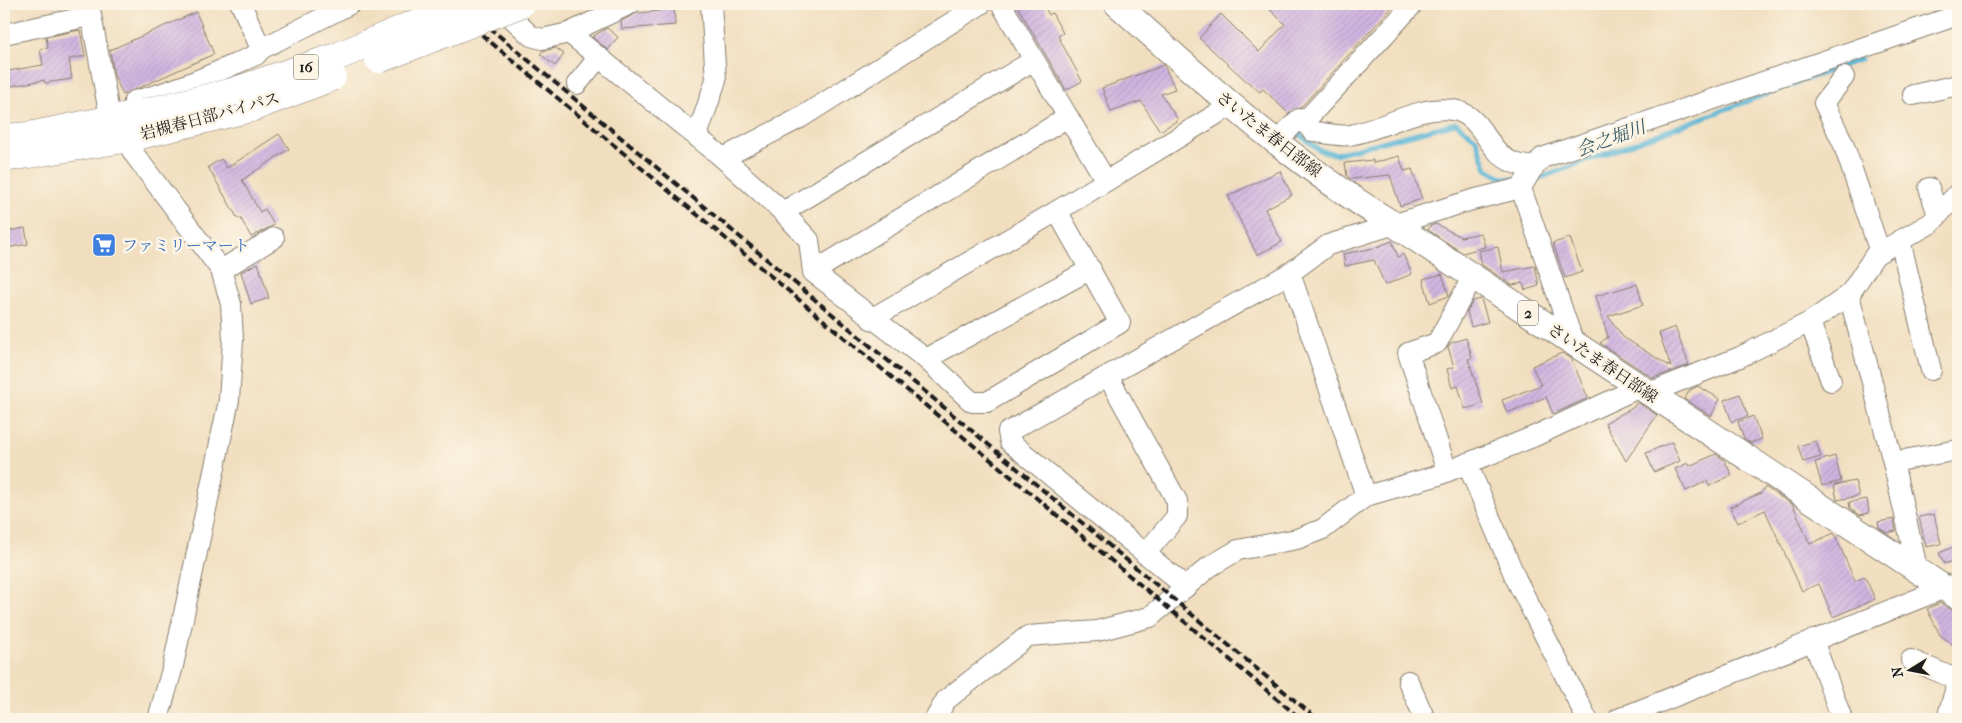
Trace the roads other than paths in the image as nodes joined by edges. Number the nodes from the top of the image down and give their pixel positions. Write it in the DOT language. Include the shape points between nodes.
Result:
graph roads {
  1 [pos="241,4"];
  2 [pos="350,4"];
  3 [pos="462,4"];
  4 [pos="497,4"];
  5 [pos="520,4"];
  6 [pos="630,4"];
  7 [pos="711,4"];
  8 [pos="981,4"];
  9 [pos="1001,4"];
  10 [pos="1117,4"];
  11 [pos="1413,4"];
  12 [pos="89,10"];
  13 [pos="1958,15"];
  14 [pos="569,33"];
  15 [pos="4,34"];
  16 [pos="262,49"];
  17 [pos="599,57"];
  18 [pos="1034,60"];
  19 [pos="1844,77"];
  20 [pos="577,84"];
  21 [pos="1958,85"];
  22 [pos="1913,95"];
  23 [pos="1230,106"];
  24 [pos="1068,117"];
  25 [pos="1305,121"];
  26 [pos="115,122"];
  27 [pos="147,123"];
  28 [pos="697,136"];
  29 [pos="4,138"];
  30 [pos="1277,141"];
  31 [pos="4,158"];
  32 [pos="723,158"];
  33 [pos="1527,179"];
  34 [pos="1106,181"];
  35 [pos="1929,188"];
  36 [pos="1958,195"];
  37 [pos="1057,211"];
  38 [pos="782,212"];
  39 [pos="1938,215"];
  40 [pos="1395,225"];
  41 [pos="274,238"];
  42 [pos="1900,240"];
  43 [pos="1880,252"];
  44 [pos="1091,269"];
  45 [pos="221,270"];
  46 [pos="813,272"];
  47 [pos="1290,273"];
  48 [pos="1473,276"];
  49 [pos="1849,295"];
  50 [pos="871,319"];
  51 [pos="1810,322"];
  52 [pos="1574,344"];
  53 [pos="926,359"];
  54 [pos="1932,370"];
  55 [pos="1108,376"];
  56 [pos="1831,381"];
  57 [pos="1645,390"];
  58 [pos="1958,450"];
  59 [pos="1893,462"];
  60 [pos="1467,463"];
  61 [pos="1447,471"];
  62 [pos="1366,496"];
  63 [pos="1145,554"];
  64 [pos="1917,568"];
  65 [pos="1186,587"];
  66 [pos="1954,589"];
  67 [pos="1813,640"];
  68 [pos="1911,660"];
  69 [pos="1408,681"];
  70 [pos="158,719"];
  71 [pos="935,719"];
  72 [pos="1425,719"];
  73 [pos="1587,719"];
  74 [pos="1618,719"];
  75 [pos="1842,719"];
  76 [pos="1947,719"];
  1 -- 16 [label="street"];
  2 -- 16 [label="street"];
  3 -- 27 [label="highway, 岩槻春日部バイパス / 16, bridge" via="336,57"];
  4 -- 14 [label="street" via="531,36 542,39"];
  5 -- 27 [label="highway, 岩槻春日部バイパス / 16, bridge" via="251,108"];
  6 -- 14 [label="street"];
  7 -- 28 [label="street" via="716,80"];
  8 -- 32 [label="street" via="800,118"];
  9 -- 18 [label="street"];
  10 -- 23 [label="main road, さいたま春日部線 / 2"];
  11 -- 25 [label="street"];
  12 -- 15 [label="street"];
  12 -- 26 [label="street"];
  13 -- 33 [label="street" via="1542,158"];
  14 -- 17 [label="street"];
  16 -- 26 [label="street" via="256,55 157,96"];
  17 -- 20 [label="street"];
  17 -- 28 [label="street"];
  18 -- 24 [label="street"];
  18 -- 38 [label="street"];
  19 -- 43 [label="street" via="1824,103 1843,144"];
  21 -- 22 [label="street"];
  23 -- 30 [label="main road, さいたま春日部線 / 2"];
  23 -- 34 [label="street"];
  24 -- 34 [label="street"];
  24 -- 46 [label="street"];
  25 -- 30 [label="street" via="1299,119"];
  25 -- 33 [label="street" via="1312,131 1350,135 1435,109 1454,110 1465,113 1500,154"];
  26 -- 27 [label="highway, 岩槻春日部バイパス / 16"];
  26 -- 29 [label="highway, 岩槻春日部バイパス / 16"];
  26 -- 31 [label="highway, 岩槻春日部バイパス / 16"];
  26 -- 45 [label="street" via="155,185"];
  28 -- 32 [label="street"];
  30 -- 40 [label="main road, さいたま春日部線 / 2" via="1354,200"];
  32 -- 38 [label="street"];
  33 -- 40 [label="street"];
  33 -- 52 [label="street"];
  34 -- 37 [label="street"];
  35 -- 39 [label="street"];
  36 -- 39 [label="street"];
  37 -- 44 [label="street"];
  37 -- 50 [label="street"];
  38 -- 46 [label="street" via="809,240"];
  39 -- 42 [label="street" via="1931,223"];
  40 -- 47 [label="street" via="1328,245"];
  40 -- 48 [label="main road, さいたま春日部線 / 2"];
  41 -- 45 [label="street"];
  42 -- 43 [label="street"];
  42 -- 54 [label="street"];
  43 -- 49 [label="street" via="1874,255"];
  44 -- 53 [label="street"];
  44 -- 53 [label="street" via="1120,323 987,402 972,402"];
  45 -- 70 [label="street" via="231,304 233,340 229,400 173,666"];
  46 -- 50 [label="street"];
  47 -- 55 [label="street"];
  47 -- 62 [label="street"];
  48 -- 52 [label="main road, さいたま春日部線 / 2"];
  48 -- 61 [label="street" via="1438,344 1408,353"];
  49 -- 51 [label="street"];
  49 -- 59 [label="street"];
  50 -- 53 [label="street"];
  51 -- 56 [label="street"];
  51 -- 57 [label="street" via="1740,357"];
  52 -- 57 [label="main road, さいたま春日部線 / 2"];
  55 -- 63 [label="street" via="1177,501 1177,516"];
  55 -- 63 [label="street" via="1008,432 1010,442"];
  57 -- 60 [label="street"];
  57 -- 64 [label="main road, さいたま春日部線 / 2"];
  58 -- 59 [label="street"];
  59 -- 64 [label="street"];
  60 -- 61 [label="street"];
  60 -- 73 [label="street" via="1516,579"];
  61 -- 62 [label="street"];
  62 -- 65 [label="street" via="1323,529 1297,539 1238,550"];
  63 -- 65 [label="street"];
  64 -- 66 [label="main road, さいたま春日部線 / 2"];
  65 -- 71 [label="street" via="1150,617 1096,631 1028,636 946,700"];
  66 -- 67 [label="street"];
  67 -- 74 [label="street"];
  67 -- 75 [label="street"];
  68 -- 76 [label="street" via="1958,680"];
  69 -- 72 [label="street"];
}
